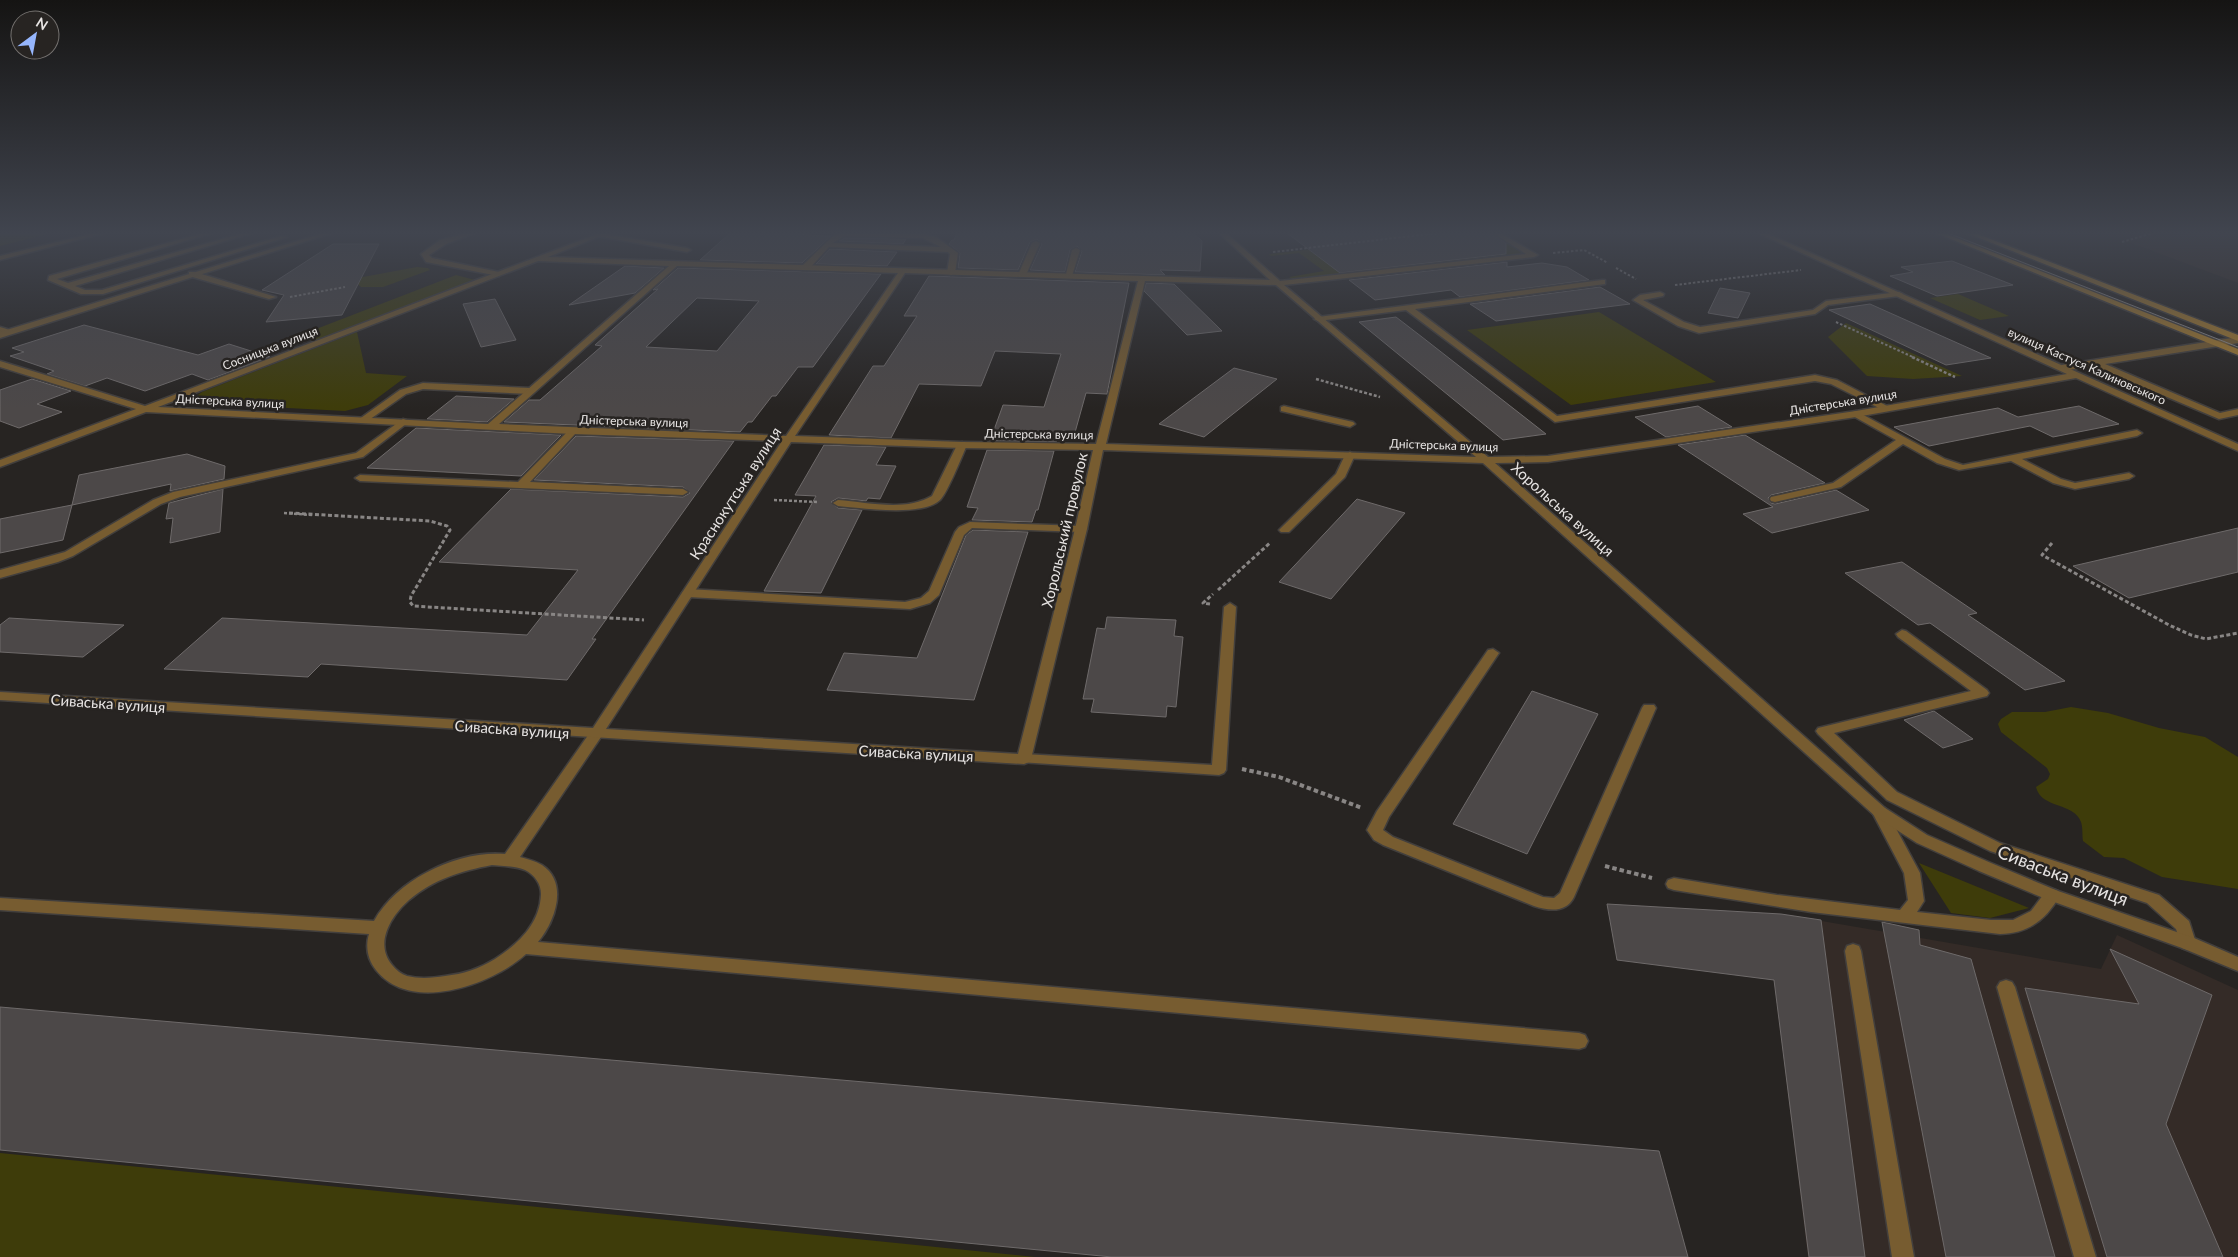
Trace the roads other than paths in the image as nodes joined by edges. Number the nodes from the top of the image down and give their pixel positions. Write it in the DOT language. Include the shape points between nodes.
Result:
graph roads {
  1 [pos="83,292"];
  2 [pos="104,292"];
  3 [pos="134,292"];
  4 [pos="253,292"];
  5 [pos="450,292"];
  6 [pos="642,292"];
  7 [pos="889,292"];
  8 [pos="1139,292"];
  9 [pos="1288,292"];
  10 [pos="1530,292"];
  11 [pos="1893,292"];
  12 [pos="2088,292"];
  13 [pos="2119,292"];
  14 [pos="1660,294"];
  15 [pos="1898,294"];
  16 [pos="272,297"];
  17 [pos="1409,308"];
  18 [pos="1318,319"];
  19 [pos="2,332"];
  20 [pos="2238,339"];
  21 [pos="2216,343"];
  22 [pos="2238,352"];
  23 [pos="2095,362"];
  24 [pos="0,364"];
  25 [pos="2062,368"];
  26 [pos="2078,375"];
  27 [pos="530,391"];
  28 [pos="1284,408"];
  29 [pos="1886,408"];
  30 [pos="146,409"];
  31 [pos="2238,412"];
  32 [pos="1856,414"];
  33 [pos="363,420"];
  34 [pos="403,422"];
  35 [pos="1350,424"];
  36 [pos="490,427"];
  37 [pos="573,431"];
  38 [pos="2137,433"];
  39 [pos="789,438"];
  40 [pos="1903,440"];
  41 [pos="962,445"];
  42 [pos="1098,447"];
  43 [pos="2238,448"];
  44 [pos="1350,455"];
  45 [pos="2014,459"];
  46 [pos="1486,460"];
  47 [pos="0,464"];
  48 [pos="2129,476"];
  49 [pos="360,478"];
  50 [pos="521,485"];
  51 [pos="683,492"];
  52 [pos="1775,500"];
  53 [pos="838,503"];
  54 [pos="1081,529"];
  55 [pos="1285,530"];
  56 [pos="0,574"];
  57 [pos="688,593"];
  58 [pos="1230,607"];
  59 [pos="1902,634"];
  60 [pos="1493,653"];
  61 [pos="0,696"];
  62 [pos="1649,708"];
  63 [pos="596,734"];
  64 [pos="1024,760"];
  65 [pos="1880,812"];
  66 [pos="510,860"];
  67 [pos="1674,884"];
  68 [pos="2052,895"];
  69 [pos="0,904"];
  70 [pos="1904,917"];
  71 [pos="378,928"];
  72 [pos="2188,943"];
  73 [pos="524,947"];
  74 [pos="1853,951"];
  75 [pos="2238,964"];
  76 [pos="2006,987"];
  77 [pos="1578,1041"];
  78 [pos="1902,1257"];
  79 [pos="2085,1257"];
  1 -- 2 [label="street"];
  3 -- 19 [label="street"];
  4 -- 16 [label="street"];
  5 -- 30 [label="street, Сосницька вулиця"];
  6 -- 27 [label="street"];
  7 -- 39 [label="street, Краснокутська вулиця"];
  8 -- 42 [label="street, Хорольський провулок" via="1102,443"];
  9 -- 18 [label="street, Хорольська вулиця"];
  10 -- 17 [label="street"];
  11 -- 15 [label="street, вулиця Кастуся Калиновського"];
  12 -- 21 [label="street"];
  13 -- 20 [label="street"];
  14 -- 15 [label="street" via="1637,300 1699,330 1815,312 1826,303"];
  15 -- 25 [label="street, вулиця Кастуся Калиновського"];
  17 -- 18 [label="street"];
  17 -- 29 [label="street" via="1555,419 1815,378 1834,382"];
  18 -- 46 [label="street, Хорольська вулиця"];
  20 -- 21 [label="street"];
  21 -- 22 [label="street"];
  21 -- 23 [label="street"];
  23 -- 25 [label="street"];
  23 -- 31 [label="street" via="2220,416"];
  24 -- 30 [label="street, Дністерська вулиця"];
  25 -- 26 [label="street, вулиця Кастуся Калиновського"];
  26 -- 29 [label="street, Дністерська вулиця"];
  26 -- 43 [label="street, вулиця Кастуся Калиновського"];
  27 -- 33 [label="street" via="423,386 404,392"];
  27 -- 36 [label="street"];
  28 -- 35 [label="street"];
  29 -- 32 [label="street, Дністерська вулиця"];
  30 -- 33 [label="street, Дністерська вулиця"];
  30 -- 47 [label="street, Сосницька вулиця"];
  32 -- 40 [label="street"];
  32 -- 46 [label="street, Дністерська вулиця" via="1548,459"];
  33 -- 34 [label="street, Дністерська вулиця"];
  34 -- 36 [label="street, Дністерська вулиця"];
  34 -- 56 [label="street" via="360,455 177,494 157,502 69,554"];
  36 -- 37 [label="street, Дністерська вулиця"];
  37 -- 39 [label="street, Дністерська вулиця"];
  37 -- 50 [label="street"];
  38 -- 45 [label="street"];
  39 -- 41 [label="street, Дністерська вулиця"];
  39 -- 57 [label="street, Краснокутська вулиця"];
  40 -- 45 [label="street" via="1941,461 1963,468"];
  40 -- 52 [label="street" via="1837,486"];
  41 -- 42 [label="street, Дністерська вулиця"];
  41 -- 53 [label="street" via="936,498 930,503 911,506"];
  42 -- 44 [label="street, Дністерська вулиця"];
  42 -- 54 [label="street, Хорольський провулок"];
  44 -- 46 [label="street, Дністерська вулиця"];
  44 -- 55 [label="street" via="1341,475"];
  45 -- 48 [label="street" via="2057,481 2075,486"];
  46 -- 65 [label="street, Хорольська вулиця"];
  49 -- 50 [label="street"];
  50 -- 51 [label="street"];
  54 -- 57 [label="street" via="970,525 959,534 935,592 929,600 918,604 905,606"];
  54 -- 64 [label="street, Хорольський провулок"];
  57 -- 63 [label="street, Краснокутська вулиця"];
  58 -- 64 [label="street, Сиваська вулиця" via="1219,770"];
  59 -- 72 [label="street" via="1982,693 1823,731 1892,796 1995,846 2153,900 2183,926"];
  60 -- 62 [label="street" via="1375,830 1379,836 1550,905 1560,904 1566,897"];
  61 -- 63 [label="street, Сиваська вулиця"];
  63 -- 64 [label="street, Сиваська вулиця"];
  63 -- 66 [label="street, Краснокутська вулиця"];
  65 -- 68 [label="street, Сиваська вулиця" via="1922,839"];
  65 -- 70 [label="street" via="1912,873 1916,901"];
  66 -- 71 [label="street" via="492,859 463,864 435,874 410,890 391,908"];
  66 -- 73 [label="street" via="537,870 548,884 550,904 542,925"];
  67 -- 70 [label="street" via="1756,899"];
  68 -- 70 [label="street" via="2037,918 2012,928"];
  68 -- 72 [label="street, Сиваська вулиця"];
  69 -- 71 [label="street"];
  71 -- 73 [label="street" via="374,947 379,964 392,977 414,985 441,985 470,978 498,965"];
  72 -- 75 [label="street, Сиваська вулиця"];
  73 -- 77 [label="street"];
  74 -- 78 [label="street"];
  76 -- 79 [label="street"];
}
